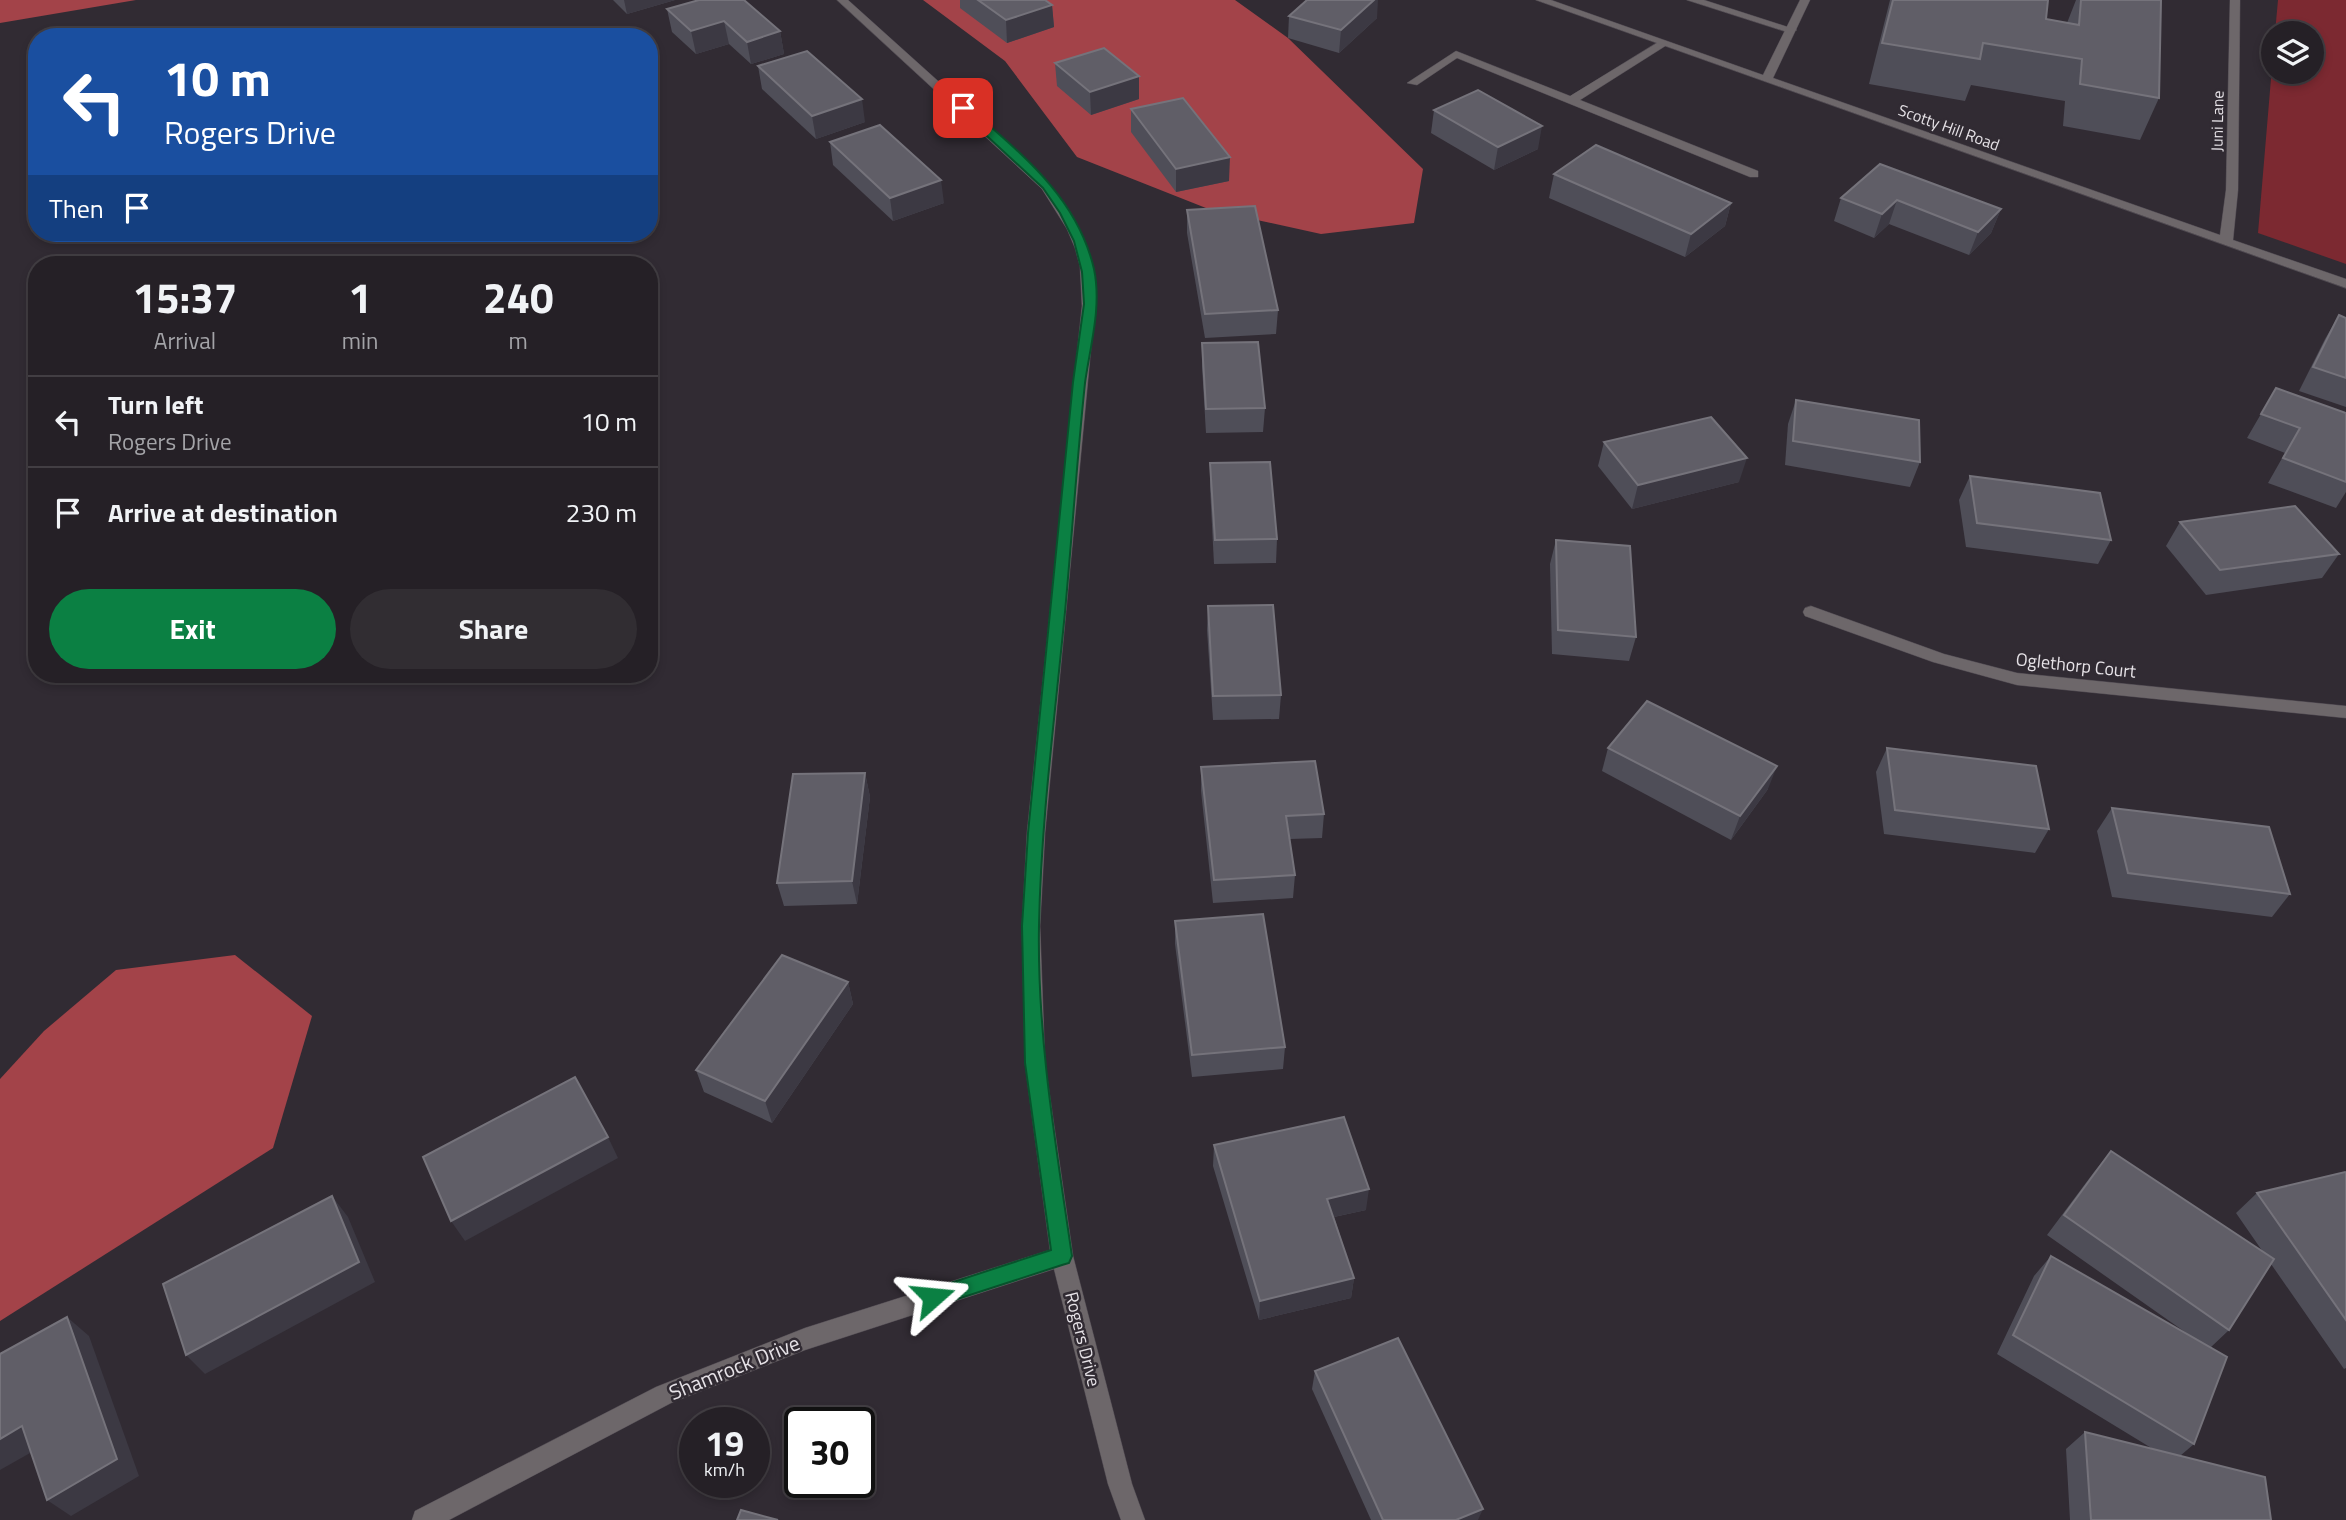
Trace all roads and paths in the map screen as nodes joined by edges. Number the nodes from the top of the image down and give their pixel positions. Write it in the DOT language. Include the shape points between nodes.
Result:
graph roads {
  1 [pos="842,0"];
  2 [pos="1541,0"];
  3 [pos="1692,0"];
  4 [pos="1805,0"];
  5 [pos="2235,0"];
  6 [pos="1791,30"];
  7 [pos="1664,43"];
  8 [pos="1767,79"];
  9 [pos="1413,83"];
  10 [pos="1571,100"];
  11 [pos="1754,174"];
  12 [pos="2225,242"];
  13 [pos="2346,284"];
  14 [pos="1811,612"];
  15 [pos="2346,712"];
  16 [pos="1062,1256"];
  17 [pos="424,1520"];
  18 [pos="1133,1520"];
  1 -- 16 [label="street, Rogers Drive" via="1047,186 1080,241 1088,272 1091,304 1080,369 1031,926 1035,1063"];
  2 -- 7 [label="street, Scotty Hill Road"];
  3 -- 6 [label="street"];
  4 -- 6 [label="street"];
  5 -- 12 [label="street, Juni Lane" via="2232,190"];
  6 -- 8 [label="street"];
  7 -- 8 [label="street, Scotty Hill Road"];
  7 -- 10 [label="street"];
  8 -- 12 [label="street, Scotty Hill Road"];
  9 -- 10 [label="street" via="1456,54"];
  10 -- 11 [label="street"];
  12 -- 13 [label="street, Scotty Hill Road"];
  14 -- 15 [label="street, Oglethorp Court" via="1909,649 2017,679"];
  16 -- 17 [label="street, Shamrock Drive" via="805,1339 664,1395"];
  16 -- 18 [label="street, Rogers Drive"];
}
